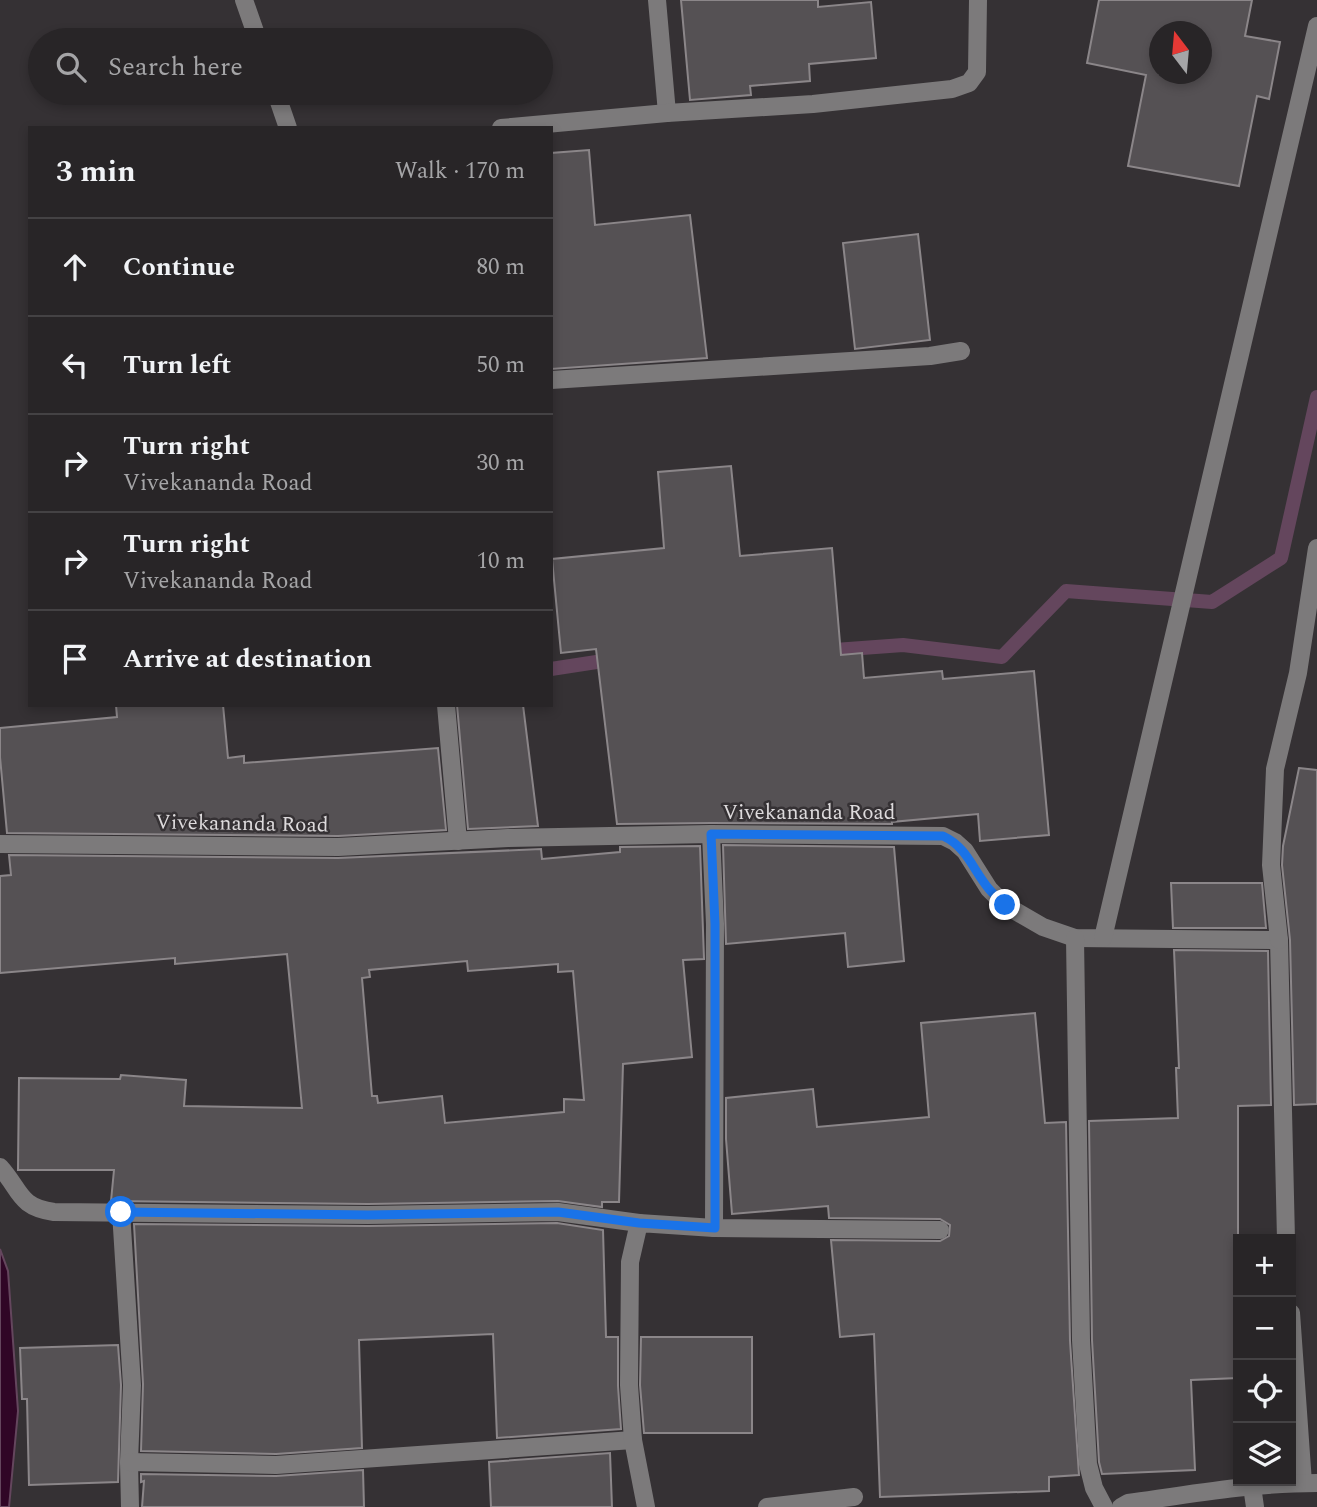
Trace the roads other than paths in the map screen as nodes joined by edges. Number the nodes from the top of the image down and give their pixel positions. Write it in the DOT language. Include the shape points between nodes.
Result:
graph roads {
  1 [pos="244,0"];
  2 [pos="657,0"];
  3 [pos="978,0"];
  4 [pos="1317,26"];
  5 [pos="254,28"];
  6 [pos="280,105"];
  7 [pos="667,113"];
  8 [pos="287,126"];
  9 [pos="523,126"];
  10 [pos="961,351"];
  11 [pos="553,380"];
  12 [pos="1317,548"];
  13 [pos="446,707"];
  14 [pos="711,834"];
  15 [pos="458,841"];
  16 [pos="0,844"];
  17 [pos="1075,938"];
  18 [pos="1103,938"];
  19 [pos="1279,940"];
  20 [pos="0,1167"];
  21 [pos="121,1212"];
  22 [pos="639,1223"];
  23 [pos="715,1228"];
  24 [pos="940,1230"];
  25 [pos="1286,1234"];
  26 [pos="1296,1358"];
  27 [pos="633,1440"];
  28 [pos="129,1462"];
  29 [pos="1310,1483"];
  30 [pos="1252,1486"];
  31 [pos="854,1497"];
  32 [pos="130,1507"];
  33 [pos="646,1507"];
  34 [pos="767,1507"];
  35 [pos="1104,1507"];
  36 [pos="1121,1507"];
  37 [pos="1255,1507"];
  1 -- 5 [label="street"];
  2 -- 7 [label="street"];
  3 -- 7 [label="street" via="977,72 969,83 952,89 813,104"];
  4 -- 18 [label="street"];
  6 -- 8 [label="street"];
  7 -- 9 [label="street"];
  10 -- 11 [label="street"];
  12 -- 19 [label="street" via="1298,673 1275,769 1271,865"];
  13 -- 15 [label="street"];
  14 -- 15 [label="street, Vivekananda Road"];
  14 -- 17 [label="street, Vivekananda Road" via="943,836 965,852 1005,905 1043,928"];
  14 -- 23 [label="street"];
  15 -- 16 [label="street, Vivekananda Road" via="338,847"];
  17 -- 18 [label="street, Vivekananda Road"];
  17 -- 35 [label="street" via="1081,1340 1088,1464"];
  18 -- 19 [label="street, Vivekananda Road"];
  19 -- 25 [label="street"];
  20 -- 21 [label="street" via="36,1209"];
  21 -- 22 [label="street" via="558,1212"];
  21 -- 28 [label="street" via="132,1385"];
  22 -- 23 [label="street"];
  22 -- 27 [label="street" via="630,1262"];
  23 -- 24 [label="street"];
  26 -- 29 [label="street"];
  27 -- 28 [label="street" via="276,1465"];
  27 -- 33 [label="street"];
  28 -- 32 [label="street"];
  30 -- 36 [label="street"];
  30 -- 37 [label="street"];
  31 -- 34 [label="street"];
}
